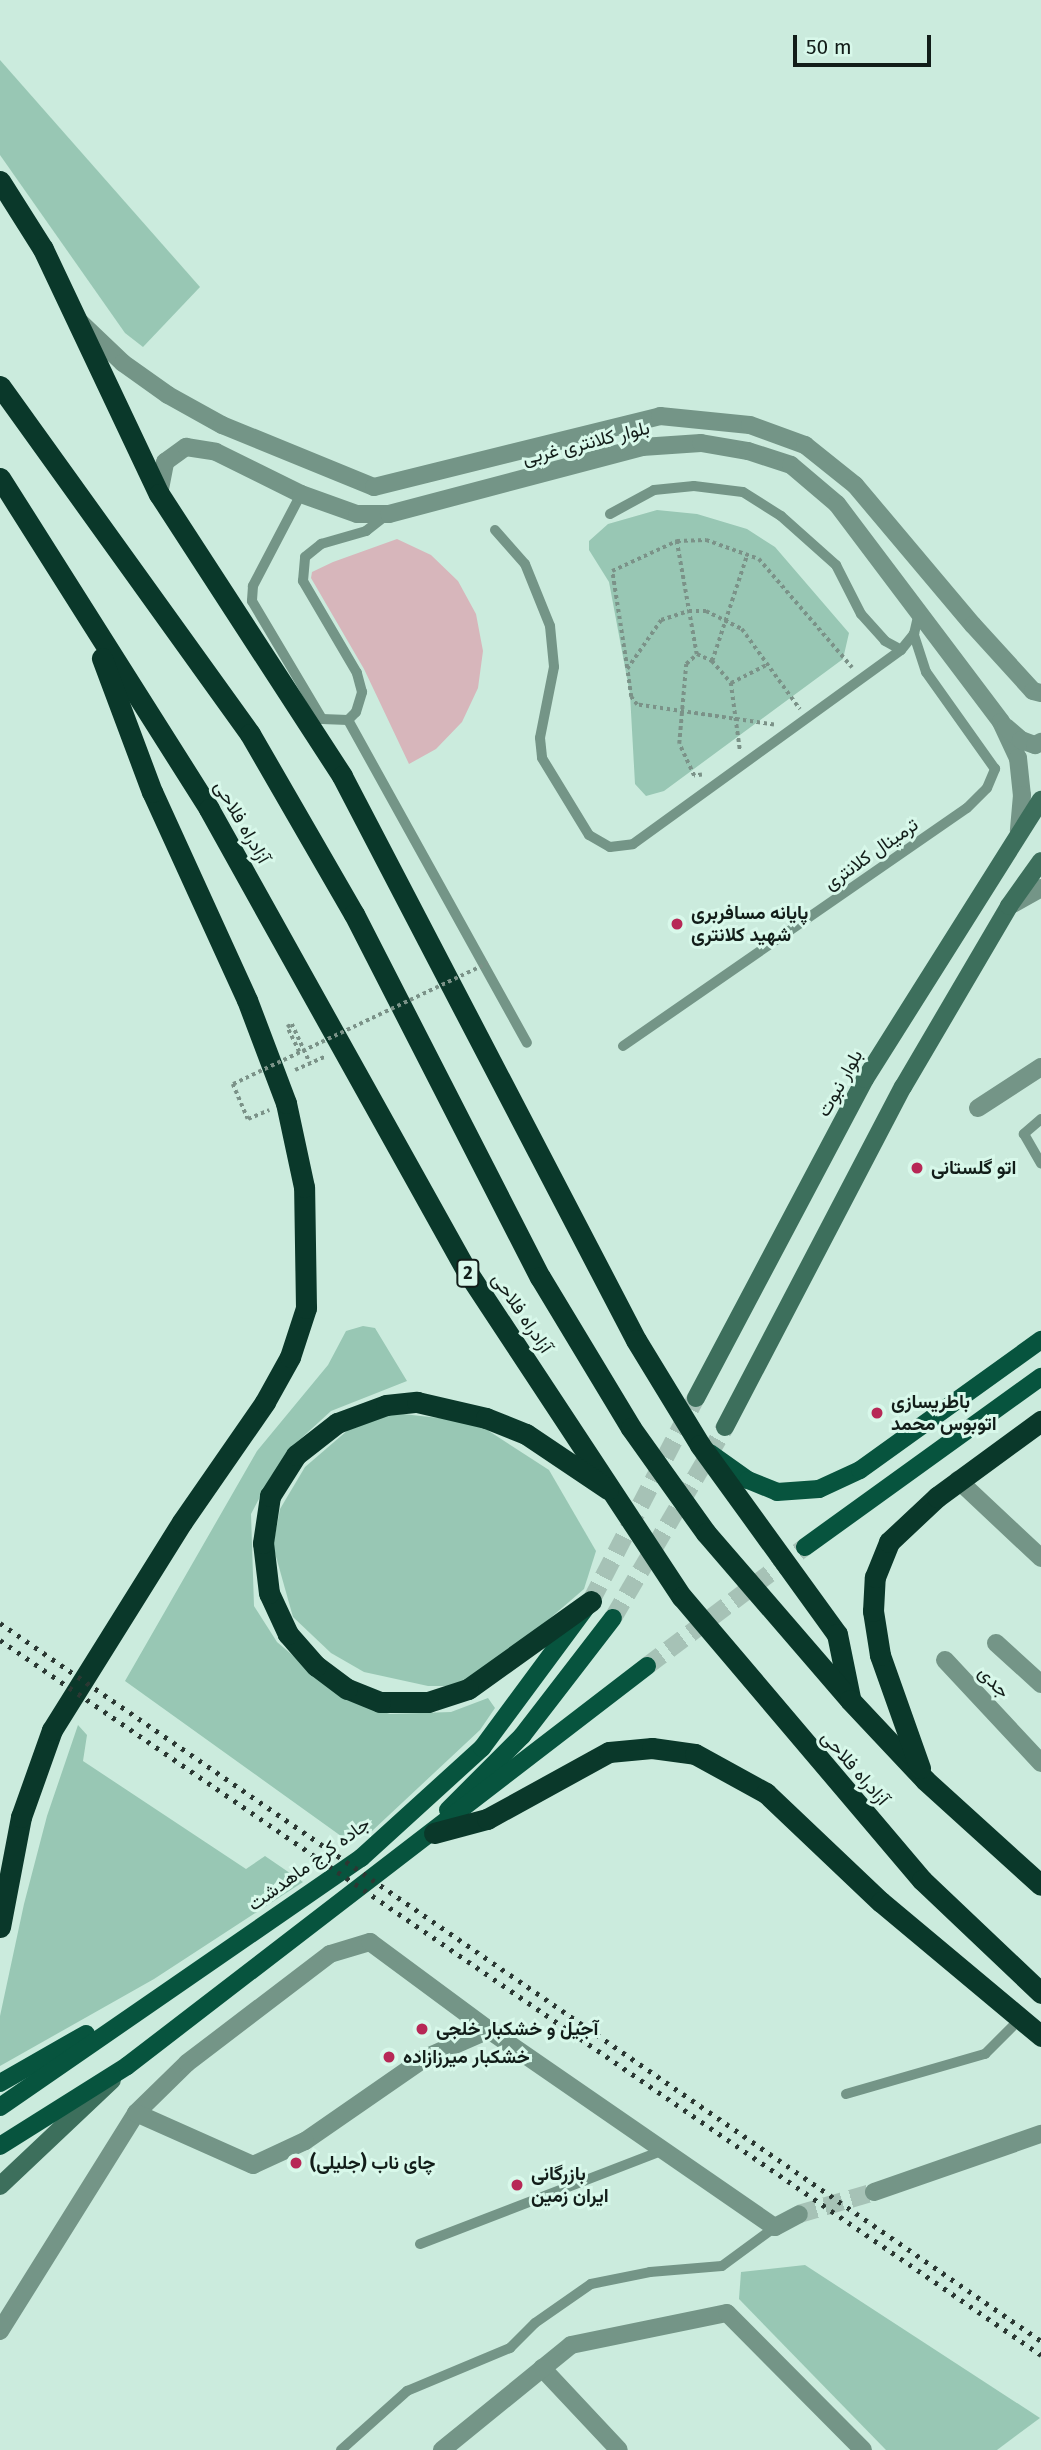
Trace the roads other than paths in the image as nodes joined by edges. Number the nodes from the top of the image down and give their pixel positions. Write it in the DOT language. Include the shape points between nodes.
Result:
graph roads {
  1 [pos="0,181"];
  2 [pos="71,314"];
  3 [pos="0,386"];
  4 [pos="222,425"];
  5 [pos="216,452"];
  6 [pos="0,478"];
  7 [pos="159,494"];
  8 [pos="301,494"];
  9 [pos="389,514"];
  10 [pos="610,514"];
  11 [pos="495,530"];
  12 [pos="919,612"];
  13 [pos="88,620"];
  14 [pos="914,634"];
  15 [pos="901,650"];
  16 [pos="1039,695"];
  17 [pos="348,720"];
  18 [pos="1000,722"];
  19 [pos="1041,742"];
  20 [pos="1041,800"];
  21 [pos="1018,831"];
  22 [pos="1041,861"];
  23 [pos="1041,888"];
  24 [pos="1009,906"];
  25 [pos="527,1043"];
  26 [pos="623,1046"];
  27 [pos="1041,1067"];
  28 [pos="978,1108"];
  29 [pos="1041,1119"];
  30 [pos="1041,1163"];
  31 [pos="1041,1340"];
  32 [pos="1041,1377"];
  33 [pos="696,1398"];
  34 [pos="1041,1421"];
  35 [pos="725,1427"];
  36 [pos="700,1445"];
  37 [pos="958,1480"];
  38 [pos="616,1495"];
  39 [pos="805,1547"];
  40 [pos="1041,1558"];
  41 [pos="591,1601"];
  42 [pos="613,1618"];
  43 [pos="996,1643"];
  44 [pos="946,1660"];
  45 [pos="647,1666"];
  46 [pos="1041,1684"];
  47 [pos="850,1700"];
  48 [pos="1040,1758"];
  49 [pos="925,1780"];
  50 [pos="434,1833"];
  51 [pos="1041,1885"];
  52 [pos="0,1927"];
  53 [pos="168,1987"];
  54 [pos="1041,1993"];
  55 [pos="1019,2020"];
  56 [pos="489,2030"];
  57 [pos="1041,2036"];
  58 [pos="127,2066"];
  59 [pos="0,2083"];
  60 [pos="846,2094"];
  61 [pos="0,2107"];
  62 [pos="136,2113"];
  63 [pos="1041,2134"];
  64 [pos="0,2146"];
  65 [pos="663,2150"];
  66 [pos="25,2160"];
  67 [pos="0,2178"];
  68 [pos="0,2186"];
  69 [pos="874,2192"];
  70 [pos="799,2214"];
  71 [pos="775,2227"];
  72 [pos="420,2244"];
  73 [pos="0,2331"];
  74 [pos="542,2368"];
  75 [pos="341,2450"];
  76 [pos="442,2450"];
  77 [pos="619,2450"];
  78 [pos="863,2450"];
  1 -- 2 [label="highway" via="43,248"];
  2 -- 4 [label="street, بلوار کلانتری غربی" via="123,363"];
  2 -- 7 [label="highway"];
  3 -- 47 [label="highway, آزادراه فلاحی" via="250,734 354,914 540,1277 631,1428 706,1533"];
  4 -- 5 [label="street" via="207,432 207,444"];
  4 -- 16 [label="street, بلوار کلانتری غربی" via="374,487 660,416 750,425 805,445 855,485"];
  5 -- 7 [label="street, بلوار کلانتری غربی" via="186,447 175,452 165,462"];
  5 -- 8 [label="street, بلوار کلانتری غربی"];
  6 -- 13 [label="highway, آزادراه فلاحی / 2"];
  7 -- 36 [label="highway" via="342,776 636,1340"];
  8 -- 9 [label="street, بلوار کلانتری غربی" via="357,514"];
  8 -- 17 [label="lane" via="253,586 252,601 322,719"];
  9 -- 12 [label="street, بلوار کلانتری غربی" via="642,447 701,443 748,451 791,465 837,504"];
  9 -- 17 [label="lane" via="366,531 311,550 303,565 303,581 356,673 360,704"];
  10 -- 15 [label="lane" via="653,490 694,486 743,492 781,516 836,565 861,614 885,641"];
  11 -- 15 [label="lane" via="525,564 550,626 554,667 540,738 542,758 589,835 611,848 632,844"];
  12 -- 14 [label="lane"];
  12 -- 18 [label="street, بلوار کلانتری غربی"];
  13 -- 38 [label="highway, آزادراه فلاحی / 2" via="209,809 466,1270"];
  13 -- 52 [label="highway" via="152,792 247,1000 277,1078 304,1187 306,1308 290,1357 52,1730 20,1817"];
  14 -- 15 [label="lane"];
  14 -- 26 [label="lane, ترمینال کلانتری" via="926,672 995,769 987,789 967,808"];
  17 -- 25 [label="lane"];
  18 -- 19 [label="street" via="1021,740 1035,745"];
  18 -- 21 [label="street, بلوار کلانتری غربی" via="1018,758 1022,795"];
  20 -- 21 [label="main road, بلوار نبوت"];
  21 -- 33 [label="main road, بلوار نبوت" via="865,1079"];
  22 -- 24 [label="main road"];
  23 -- 24 [label="street"];
  24 -- 35 [label="main road" via="903,1087"];
  27 -- 28 [label="street"];
  29 -- 30 [label="lane" via="1024,1134"];
  31 -- 36 [label="main road" via="883,1455 819,1489 777,1492 748,1480"];
  32 -- 39 [label="main road"];
  34 -- 37 [label="highway"];
  36 -- 47 [label="highway" via="837,1634"];
  37 -- 40 [label="street"];
  37 -- 49 [label="highway" via="889,1542 876,1577 873,1611 880,1655"];
  38 -- 41 [label="highway" via="526,1434 486,1418 417,1402 386,1405 337,1423 296,1455 270,1496 264,1543 270,1593 288,1634 316,1666 347,1689 380,1702 428,1702 468,1689"];
  38 -- 54 [label="highway, آزادراه فلاحی / 2" via="682,1597 824,1768 922,1880"];
  41 -- 53 [label="main road, جاده کرج ماهدشت" via="482,1748 360,1858"];
  42 -- 50 [label="main road" via="522,1736 436,1821"];
  43 -- 46 [label="street"];
  44 -- 48 [label="street, جدی"];
  45 -- 50 [label="main road"];
  47 -- 49 [label="highway, آزادراه فلاحی"];
  49 -- 51 [label="highway, آزادراه فلاحی"];
  50 -- 55 [label="highway" via="487,1819 610,1752 652,1748 695,1754 766,1793 881,1902"];
  50 -- 58 [label="main road"];
  53 -- 59 [label="main road"];
  53 -- 61 [label="main road, جاده کرج ماهدشت"];
  55 -- 57 [label="highway"];
  55 -- 60 [label="lane" via="985,2054"];
  56 -- 62 [label="street" via="425,2058 305,2141 253,2165"];
  56 -- 62 [label="street" via="370,1942 330,1954 187,2063"];
  56 -- 65 [label="street"];
  58 -- 64 [label="main road"];
  58 -- 66 [label="main road"];
  62 -- 73 [label="street"];
  63 -- 69 [label="street"];
  65 -- 71 [label="street"];
  65 -- 72 [label="lane"];
  66 -- 67 [label="main road"];
  66 -- 68 [label="main road"];
  70 -- 71 [label="street"];
  71 -- 75 [label="lane" via="722,2266 650,2272 591,2284 510,2348 407,2391"];
  74 -- 76 [label="street"];
  74 -- 77 [label="street"];
  74 -- 78 [label="street" via="571,2345 727,2313"];
}
